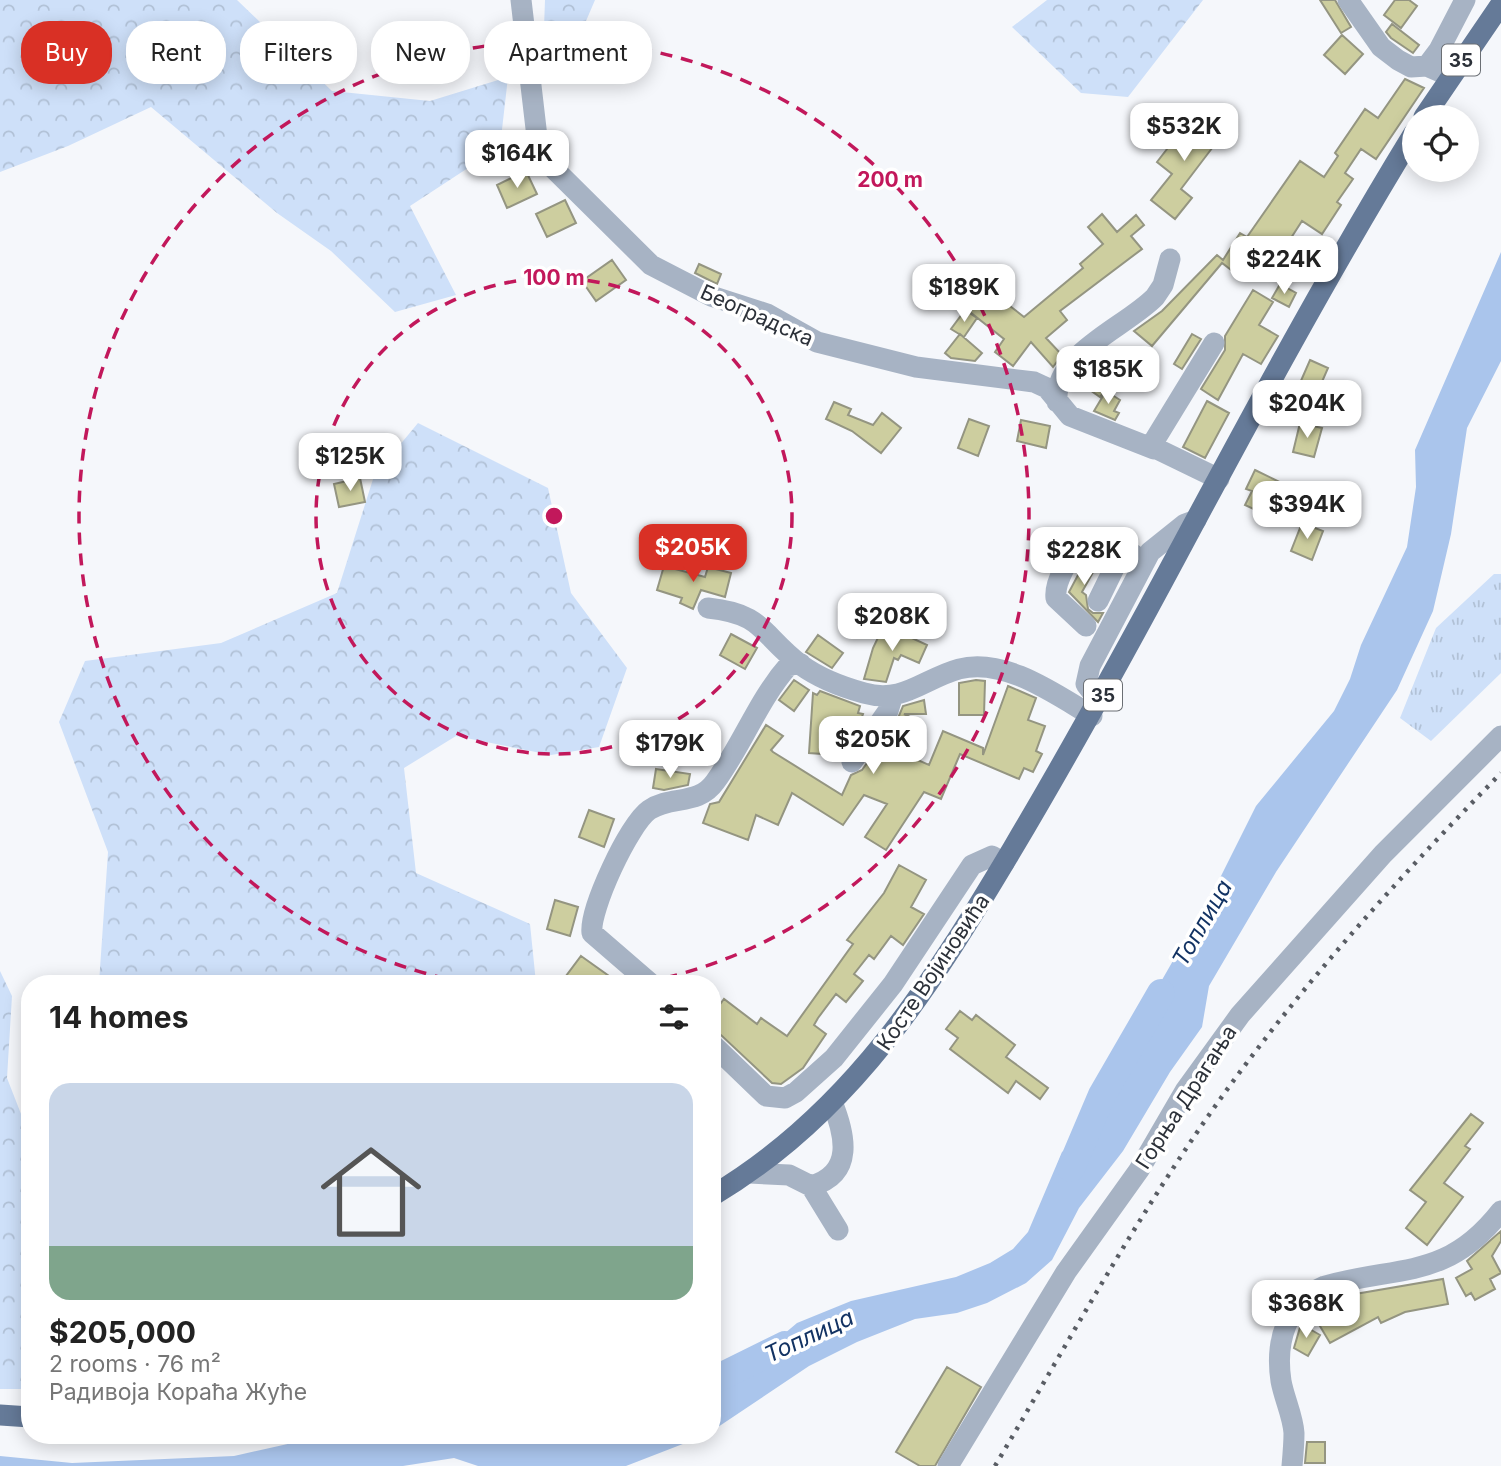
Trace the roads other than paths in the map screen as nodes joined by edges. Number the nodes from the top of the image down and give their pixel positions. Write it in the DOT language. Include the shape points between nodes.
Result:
graph roads {
  1 [pos="521,0"];
  2 [pos="1348,0"];
  3 [pos="1465,0"];
  4 [pos="1501,4"];
  5 [pos="1427,66"];
  6 [pos="1450,76"];
  7 [pos="1432,105"];
  8 [pos="1402,154"];
  9 [pos="1170,259"];
  10 [pos="1214,343"];
  11 [pos="1057,402"];
  12 [pos="1154,449"];
  13 [pos="1219,479"];
  14 [pos="1196,520"];
  15 [pos="1150,552"];
  16 [pos="1122,554"];
  17 [pos="708,608"];
  18 [pos="1091,615"];
  19 [pos="801,664"];
  20 [pos="1090,666"];
  21 [pos="892,698"];
  22 [pos="1095,709"];
  23 [pos="1501,736"];
  24 [pos="852,762"];
  25 [pos="1004,863"];
  26 [pos="640,975"];
  27 [pos="721,1053"];
  28 [pos="832,1102"];
  29 [pos="749,1172"];
  30 [pos="811,1186"];
  31 [pos="721,1190"];
  32 [pos="1501,1211"];
  33 [pos="838,1230"];
  34 [pos="0,1415"];
  35 [pos="21,1416"];
  36 [pos="948,1466"];
  37 [pos="1292,1466"];
  1 -- 11 [label="street, Београдска" via="537,137 548,163 651,265 710,296 766,314 817,342 916,367 1034,382 1047,388"];
  2 -- 5 [label="street" via="1381,47 1404,64"];
  3 -- 5 [label="street"];
  4 -- 6 [label="main road, 35"];
  5 -- 6 [label="street"];
  6 -- 7 [label="main road, 35"];
  8 -- 13 [label="main road, Косте Војиновића / 35"];
  9 -- 11 [label="street" via="1155,297 1081,353 1066,370 1058,383"];
  10 -- 12 [label="street" via="1152,442"];
  11 -- 12 [label="street, Београдска" via="1070,416"];
  12 -- 13 [label="street, Београдска"];
  13 -- 14 [label="main road, Косте Војиновића / 35"];
  14 -- 15 [label="street, Косте Војиновића"];
  14 -- 22 [label="main road, Косте Војиновића / 35"];
  15 -- 16 [label="street"];
  15 -- 20 [label="street, Косте Војиновића"];
  16 -- 18 [label="street"];
  16 -- 18 [label="street" via="1082,547 1061,576 1056,598"];
  17 -- 19 [label="street" via="737,611 752,619"];
  18 -- 20 [label="street"];
  19 -- 21 [label="street" via="831,682"];
  19 -- 26 [label="street" via="789,665 770,686 733,756 705,793 648,811 632,830 592,914 592,933"];
  20 -- 22 [label="street" via="1086,684"];
  21 -- 22 [label="street" via="962,668 994,667"];
  21 -- 24 [label="street"];
  22 -- 25 [label="main road, Косте Војиновића / 35"];
  23 -- 36 [label="street, Горња Драгања" via="1383,854 1240,1015 1066,1272"];
  25 -- 27 [label="street" via="992,856 972,865 893,984 834,1058 796,1092 785,1098 766,1096"];
  25 -- 28 [label="main road, Косте Војиновића / 35" via="900,1026"];
  28 -- 29 [label="main road, Косте Војиновића / 35"];
  28 -- 30 [label="street" via="843,1129 840,1166 826,1180"];
  29 -- 30 [label="street" via="789,1175"];
  29 -- 31 [label="main road, Косте Војиновића / 35"];
  30 -- 33 [label="street"];
  32 -- 37 [label="street" via="1488,1228 1443,1261 1325,1286 1298,1305 1284,1326 1279,1346 1281,1381 1294,1432"];
  34 -- 35 [label="main road"];
}
